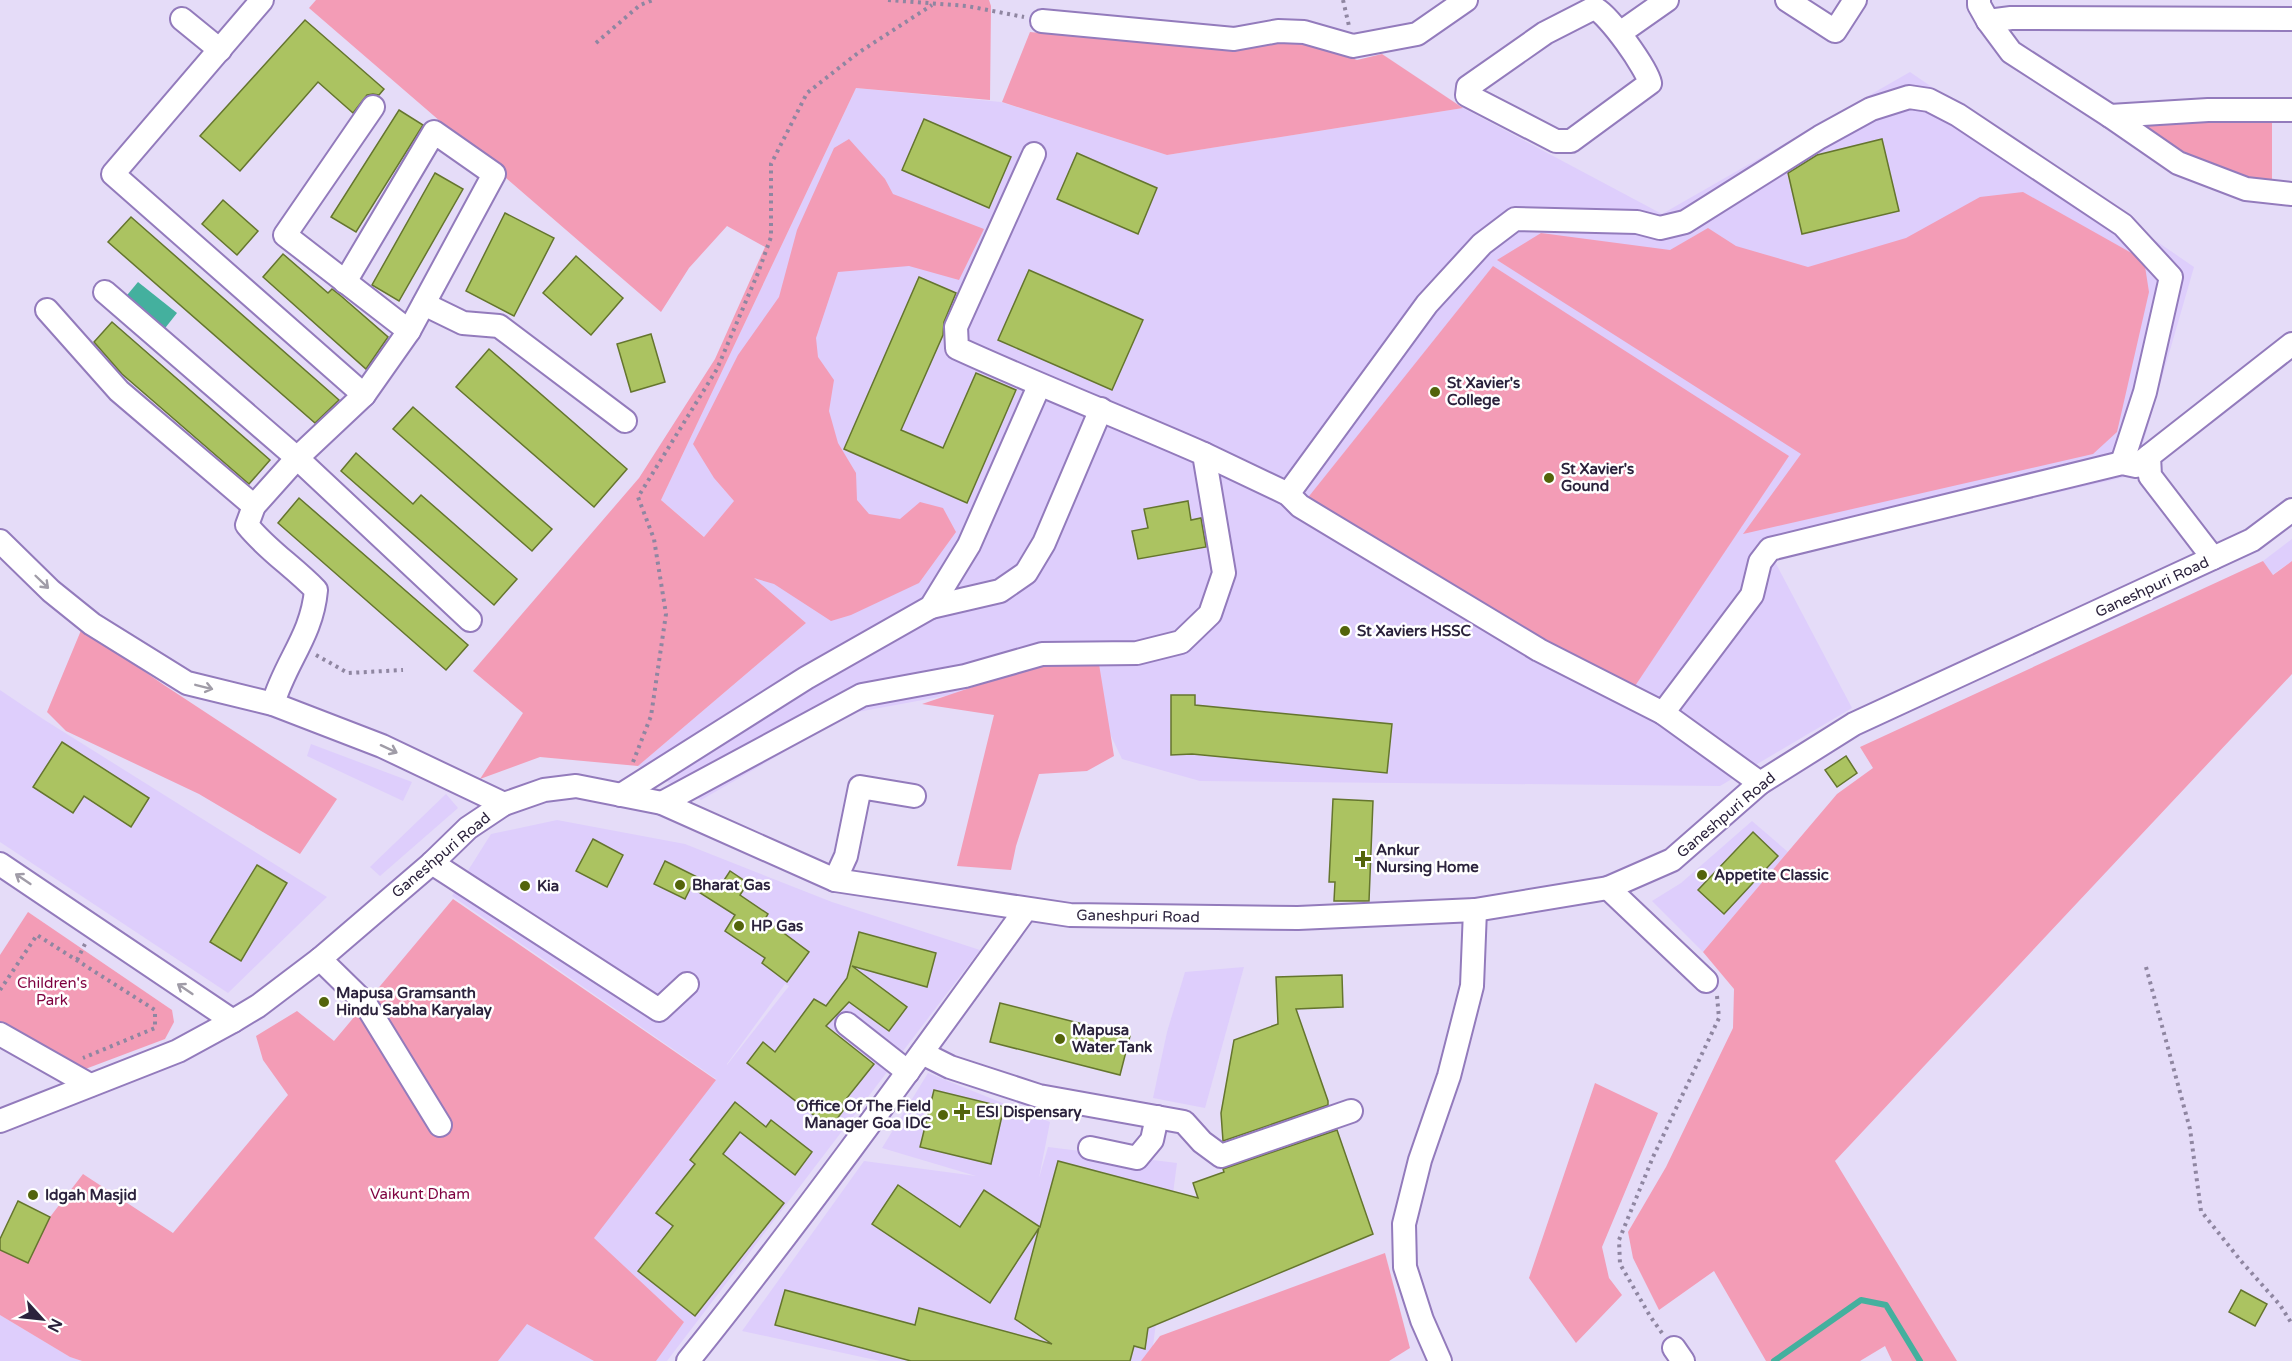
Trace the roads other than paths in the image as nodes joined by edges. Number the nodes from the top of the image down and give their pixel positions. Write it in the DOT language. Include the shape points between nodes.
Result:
graph roads {
  1 [pos="262,0"];
  2 [pos="1466,0"];
  3 [pos="1667,0"];
  4 [pos="1787,0"];
  5 [pos="1855,0"];
  6 [pos="1979,0"];
  7 [pos="2292,19"];
  8 [pos="182,20"];
  9 [pos="1042,21"];
  10 [pos="1988,21"];
  11 [pos="1620,33"];
  12 [pos="220,50"];
  13 [pos="373,107"];
  14 [pos="2292,110"];
  15 [pos="2110,116"];
  16 [pos="1034,154"];
  17 [pos="2292,194"];
  18 [pos="345,282"];
  19 [pos="105,292"];
  20 [pos="424,304"];
  21 [pos="47,310"];
  22 [pos="410,331"];
  23 [pos="2291,346"];
  24 [pos="1039,386"];
  25 [pos="364,395"];
  26 [pos="1101,409"];
  27 [pos="625,421"];
  28 [pos="1204,454"];
  29 [pos="2149,456"];
  30 [pos="297,458"];
  31 [pos="2122,464"];
  32 [pos="1288,494"];
  33 [pos="2292,510"];
  34 [pos="252,512"];
  35 [pos="0,541"];
  36 [pos="2212,558"];
  37 [pos="931,607"];
  38 [pos="470,620"];
  39 [pos="273,704"];
  40 [pos="1663,713"];
  41 [pos="1760,783"];
  42 [pos="621,795"];
  43 [pos="914,796"];
  44 [pos="662,803"];
  45 [pos="504,804"];
  46 [pos="432,863"];
  47 [pos="0,864"];
  48 [pos="835,880"];
  49 [pos="1608,888"];
  50 [pos="1026,909"];
  51 [pos="1475,910"];
  52 [pos="320,959"];
  53 [pos="1706,981"];
  54 [pos="687,984"];
  55 [pos="233,1022"];
  56 [pos="847,1024"];
  57 [pos="0,1034"];
  58 [pos="922,1053"];
  59 [pos="908,1072"];
  60 [pos="90,1085"];
  61 [pos="1351,1111"];
  62 [pos="1157,1117"];
  63 [pos="0,1120"];
  64 [pos="440,1125"];
  65 [pos="1090,1148"];
  66 [pos="1437,1360"];
  67 [pos="688,1361"];
  1 -- 12 [label="street"];
  2 -- 9 [label="street" via="1417,34 1353,46 1304,32 1278,31 1234,39"];
  3 -- 11 [label="street"];
  4 -- 5 [label="street" via="1835,31"];
  6 -- 10 [label="street"];
  7 -- 10 [label="street"];
  8 -- 12 [label="street"];
  10 -- 15 [label="street" via="2011,52"];
  11 -- 11 [label="street" via="1650,83 1571,141 1556,141 1467,95 1468,87 1545,33 1589,9 1602,12"];
  12 -- 25 [label="street" via="113,174"];
  13 -- 18 [label="street" via="285,235"];
  14 -- 15 [label="street"];
  15 -- 17 [label="street" via="2178,163 2246,189"];
  16 -- 24 [label="street" via="957,327 957,348"];
  18 -- 20 [label="street" via="434,132 494,174"];
  18 -- 22 [label="street"];
  19 -- 30 [label="street"];
  20 -- 22 [label="street"];
  20 -- 27 [label="street" via="463,323 499,326"];
  21 -- 34 [label="street" via="119,391"];
  22 -- 25 [label="street"];
  23 -- 29 [label="street"];
  24 -- 26 [label="street"];
  24 -- 37 [label="street" via="969,545"];
  25 -- 30 [label="street"];
  26 -- 28 [label="street"];
  26 -- 37 [label="street" via="1044,543 1026,573 1000,591"];
  28 -- 32 [label="street"];
  28 -- 44 [label="street" via="1224,573 1210,614 1181,642 1137,653 1042,654 965,676 862,695"];
  29 -- 31 [label="street" via="2136,466"];
  29 -- 36 [label="street" via="2150,476"];
  30 -- 34 [label="street"];
  30 -- 38 [label="street"];
  31 -- 32 [label="street" via="2145,392 2171,277 2123,225 1958,115 1929,100 1909,97 1871,109 1820,137 1685,222 1660,228 1637,222 1515,219 1482,244 1427,304"];
  31 -- 40 [label="street" via="1770,549 1760,562 1752,596"];
  32 -- 40 [label="street" via="1300,506 1539,650"];
  33 -- 36 [label="street, Ganeshpuri Road" via="2252,540"];
  34 -- 39 [label="street" via="247,525 263,545 316,590 307,632 278,685"];
  35 -- 39 [label="street, one-way" via="92,624 187,683"];
  36 -- 41 [label="street, Ganeshpuri Road" via="1854,724"];
  37 -- 42 [label="street" via="806,678"];
  39 -- 45 [label="street, one-way" via="382,746"];
  40 -- 41 [label="street"];
  41 -- 49 [label="street, Ganeshpuri Road" via="1672,860"];
  42 -- 44 [label="street, Ganeshpuri Road"];
  42 -- 45 [label="street, Ganeshpuri Road" via="576,786 544,790"];
  43 -- 48 [label="street" via="860,787 846,856"];
  44 -- 48 [label="street, Ganeshpuri Road"];
  45 -- 46 [label="street, Ganeshpuri Road" via="468,828"];
  46 -- 52 [label="street, Ganeshpuri Road"];
  46 -- 54 [label="street" via="659,1010"];
  55 -- 47 [label="street, one-way"];
  48 -- 50 [label="street, Ganeshpuri Road"];
  49 -- 51 [label="street, Ganeshpuri Road"];
  49 -- 53 [label="street"];
  50 -- 51 [label="street, Ganeshpuri Road" via="1070,915 1298,918"];
  50 -- 58 [label="street"];
  51 -- 66 [label="street" via="1472,986 1404,1224 1405,1267"];
  52 -- 55 [label="street, Ganeshpuri Road"];
  52 -- 64 [label="street" via="365,1003"];
  55 -- 60 [label="street, Ganeshpuri Road" via="178,1051"];
  56 -- 59 [label="street"];
  57 -- 60 [label="street"];
  58 -- 59 [label="street"];
  58 -- 62 [label="street" via="950,1067 1039,1096"];
  59 -- 67 [label="street"];
  60 -- 63 [label="street, Ganeshpuri Road"];
  61 -- 62 [label="street" via="1221,1156 1185,1122"];
  62 -- 65 [label="street" via="1152,1140 1137,1158"];
}
